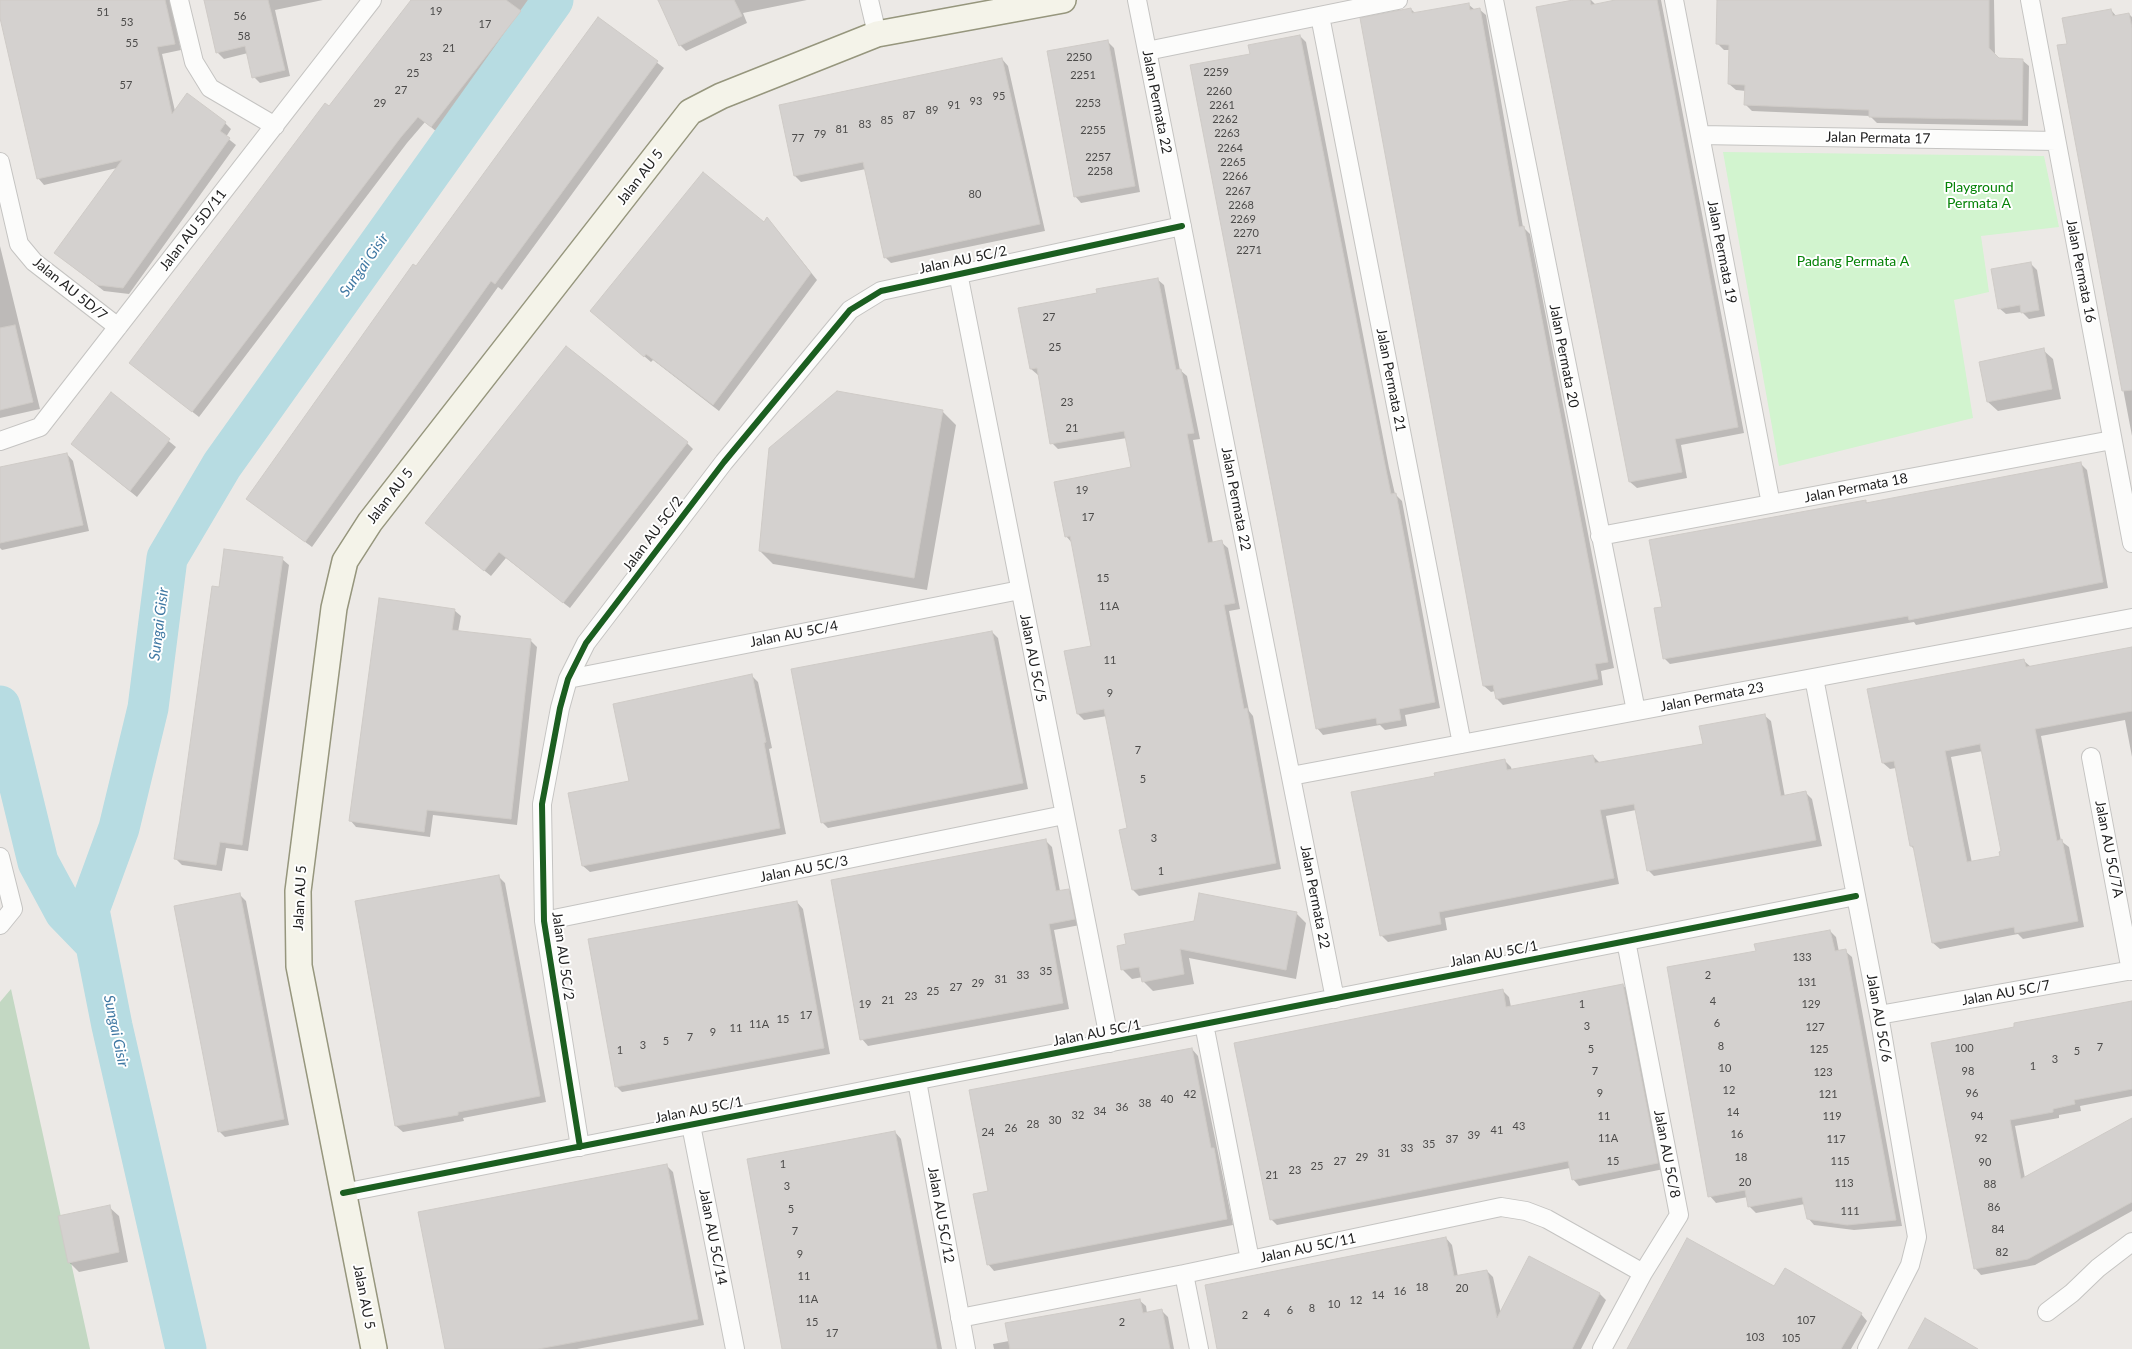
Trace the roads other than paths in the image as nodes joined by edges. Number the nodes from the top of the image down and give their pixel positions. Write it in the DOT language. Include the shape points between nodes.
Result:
graph roads {
  1 [pos="179,0"];
  2 [pos="372,0"];
  3 [pos="869,0"];
  4 [pos="1063,0"];
  5 [pos="1137,0"];
  6 [pos="1398,0"];
  7 [pos="1494,0"];
  8 [pos="1674,0"];
  9 [pos="2030,0"];
  10 [pos="1320,16"];
  11 [pos="878,34"];
  12 [pos="1147,51"];
  13 [pos="275,126"];
  14 [pos="1700,135"];
  15 [pos="2056,141"];
  16 [pos="0,162"];
  17 [pos="1182,226"];
  18 [pos="958,273"];
  19 [pos="118,328"];
  20 [pos="0,440"];
  21 [pos="2112,440"];
  22 [pos="1771,504"];
  23 [pos="1600,536"];
  24 [pos="2132,543"];
  25 [pos="1020,590"];
  26 [pos="2132,618"];
  27 [pos="1814,678"];
  28 [pos="568,679"];
  29 [pos="1636,711"];
  30 [pos="1462,744"];
  31 [pos="2092,757"];
  32 [pos="1291,776"];
  33 [pos="1064,815"];
  34 [pos="0,858"];
  35 [pos="1856,896"];
  36 [pos="544,921"];
  37 [pos="0,925"];
  38 [pos="1626,941"];
  39 [pos="2132,970"];
  40 [pos="1335,999"];
  41 [pos="1879,1015"];
  42 [pos="1204,1024"];
  43 [pos="1110,1043"];
  44 [pos="917,1081"];
  45 [pos="691,1125"];
  46 [pos="580,1146"];
  47 [pos="343,1193"];
  48 [pos="2132,1242"];
  49 [pos="1250,1260"];
  50 [pos="1643,1273"];
  51 [pos="1184,1274"];
  52 [pos="2047,1312"];
  53 [pos="960,1318"];
  54 [pos="374,1349"];
  55 [pos="735,1349"];
  56 [pos="966,1349"];
  57 [pos="1199,1349"];
  58 [pos="1602,1349"];
  59 [pos="1867,1349"];
  1 -- 13 [label="street" via="194,62 210,88"];
  2 -- 13 [label="street, Jalan AU 5D/11"];
  3 -- 11 [label="street"];
  4 -- 11 [label="main road, Jalan AU 5"];
  5 -- 12 [label="street, Jalan Permata 22"];
  6 -- 10 [label="street"];
  7 -- 23 [label="street, Jalan Permata 20"];
  8 -- 14 [label="street, Jalan Permata 19"];
  9 -- 15 [label="street, Jalan Permata 16"];
  10 -- 12 [label="street"];
  10 -- 30 [label="street, Jalan Permata 21"];
  11 -- 47 [label="main road, Jalan AU 5" via="721,96 690,112 370,522 345,561 334,608 298,891 298,966"];
  12 -- 17 [label="street, Jalan Permata 22"];
  13 -- 19 [label="street, Jalan AU 5D/11"];
  14 -- 15 [label="street, Jalan Permata 17"];
  14 -- 22 [label="street, Jalan Permata 19"];
  15 -- 21 [label="street, Jalan Permata 16"];
  16 -- 19 [label="street, Jalan AU 5D/7" via="19,244 34,262"];
  17 -- 18 [label="street, Jalan AU 5C/2"];
  17 -- 32 [label="street, Jalan Permata 22"];
  18 -- 25 [label="street, Jalan AU 5C/5"];
  18 -- 28 [label="street, Jalan AU 5C/2" via="880,291 850,310 724,462 586,643"];
  19 -- 20 [label="street, Jalan AU 5D/11" via="40,428"];
  21 -- 22 [label="street, Jalan Permata 18"];
  21 -- 24 [label="street, Jalan Permata 16"];
  22 -- 23 [label="street, Jalan Permata 18"];
  23 -- 29 [label="street, Jalan Permata 20"];
  25 -- 28 [label="street, Jalan AU 5C/4"];
  25 -- 33 [label="street, Jalan AU 5C/5"];
  26 -- 27 [label="street, Jalan Permata 23"];
  27 -- 29 [label="street, Jalan Permata 23"];
  27 -- 35 [label="street, Jalan AU 5C/6"];
  28 -- 36 [label="street, Jalan AU 5C/2" via="542,804"];
  29 -- 30 [label="street, Jalan Permata 23"];
  30 -- 32 [label="street, Jalan Permata 23"];
  31 -- 39 [label="street, Jalan AU 5C/7A"];
  32 -- 40 [label="street, Jalan Permata 22"];
  33 -- 36 [label="street, Jalan AU 5C/3"];
  33 -- 43 [label="street, Jalan AU 5C/5"];
  34 -- 37 [label="street" via="13,909"];
  35 -- 38 [label="street, Jalan AU 5C/1"];
  35 -- 41 [label="street, Jalan AU 5C/6"];
  36 -- 46 [label="street, Jalan AU 5C/2"];
  38 -- 40 [label="street, Jalan AU 5C/1"];
  38 -- 50 [label="street, Jalan AU 5C/8" via="1679,1215"];
  39 -- 41 [label="street, Jalan AU 5C/7"];
  40 -- 42 [label="street, Jalan AU 5C/1"];
  41 -- 59 [label="street, Jalan AU 5C/6" via="1917,1238 1910,1265"];
  42 -- 43 [label="street, Jalan AU 5C/1"];
  42 -- 49 [label="street"];
  43 -- 44 [label="street, Jalan AU 5C/1"];
  44 -- 45 [label="street, Jalan AU 5C/1"];
  44 -- 53 [label="street, Jalan AU 5C/12"];
  45 -- 46 [label="street, Jalan AU 5C/1"];
  45 -- 55 [label="street, Jalan AU 5C/14"];
  46 -- 47 [label="street, Jalan AU 5C/1"];
  47 -- 54 [label="main road, Jalan AU 5"];
  48 -- 52 [label="street"];
  49 -- 50 [label="street, Jalan AU 5C/11" via="1501,1207 1526,1211 1547,1220"];
  49 -- 51 [label="street, Jalan AU 5C/11"];
  50 -- 58 [label="street, Jalan AU 5C/8"];
  51 -- 53 [label="street, Jalan AU 5C/11"];
  51 -- 57 [label="street"];
  53 -- 56 [label="street, Jalan AU 5C/12"];
}
